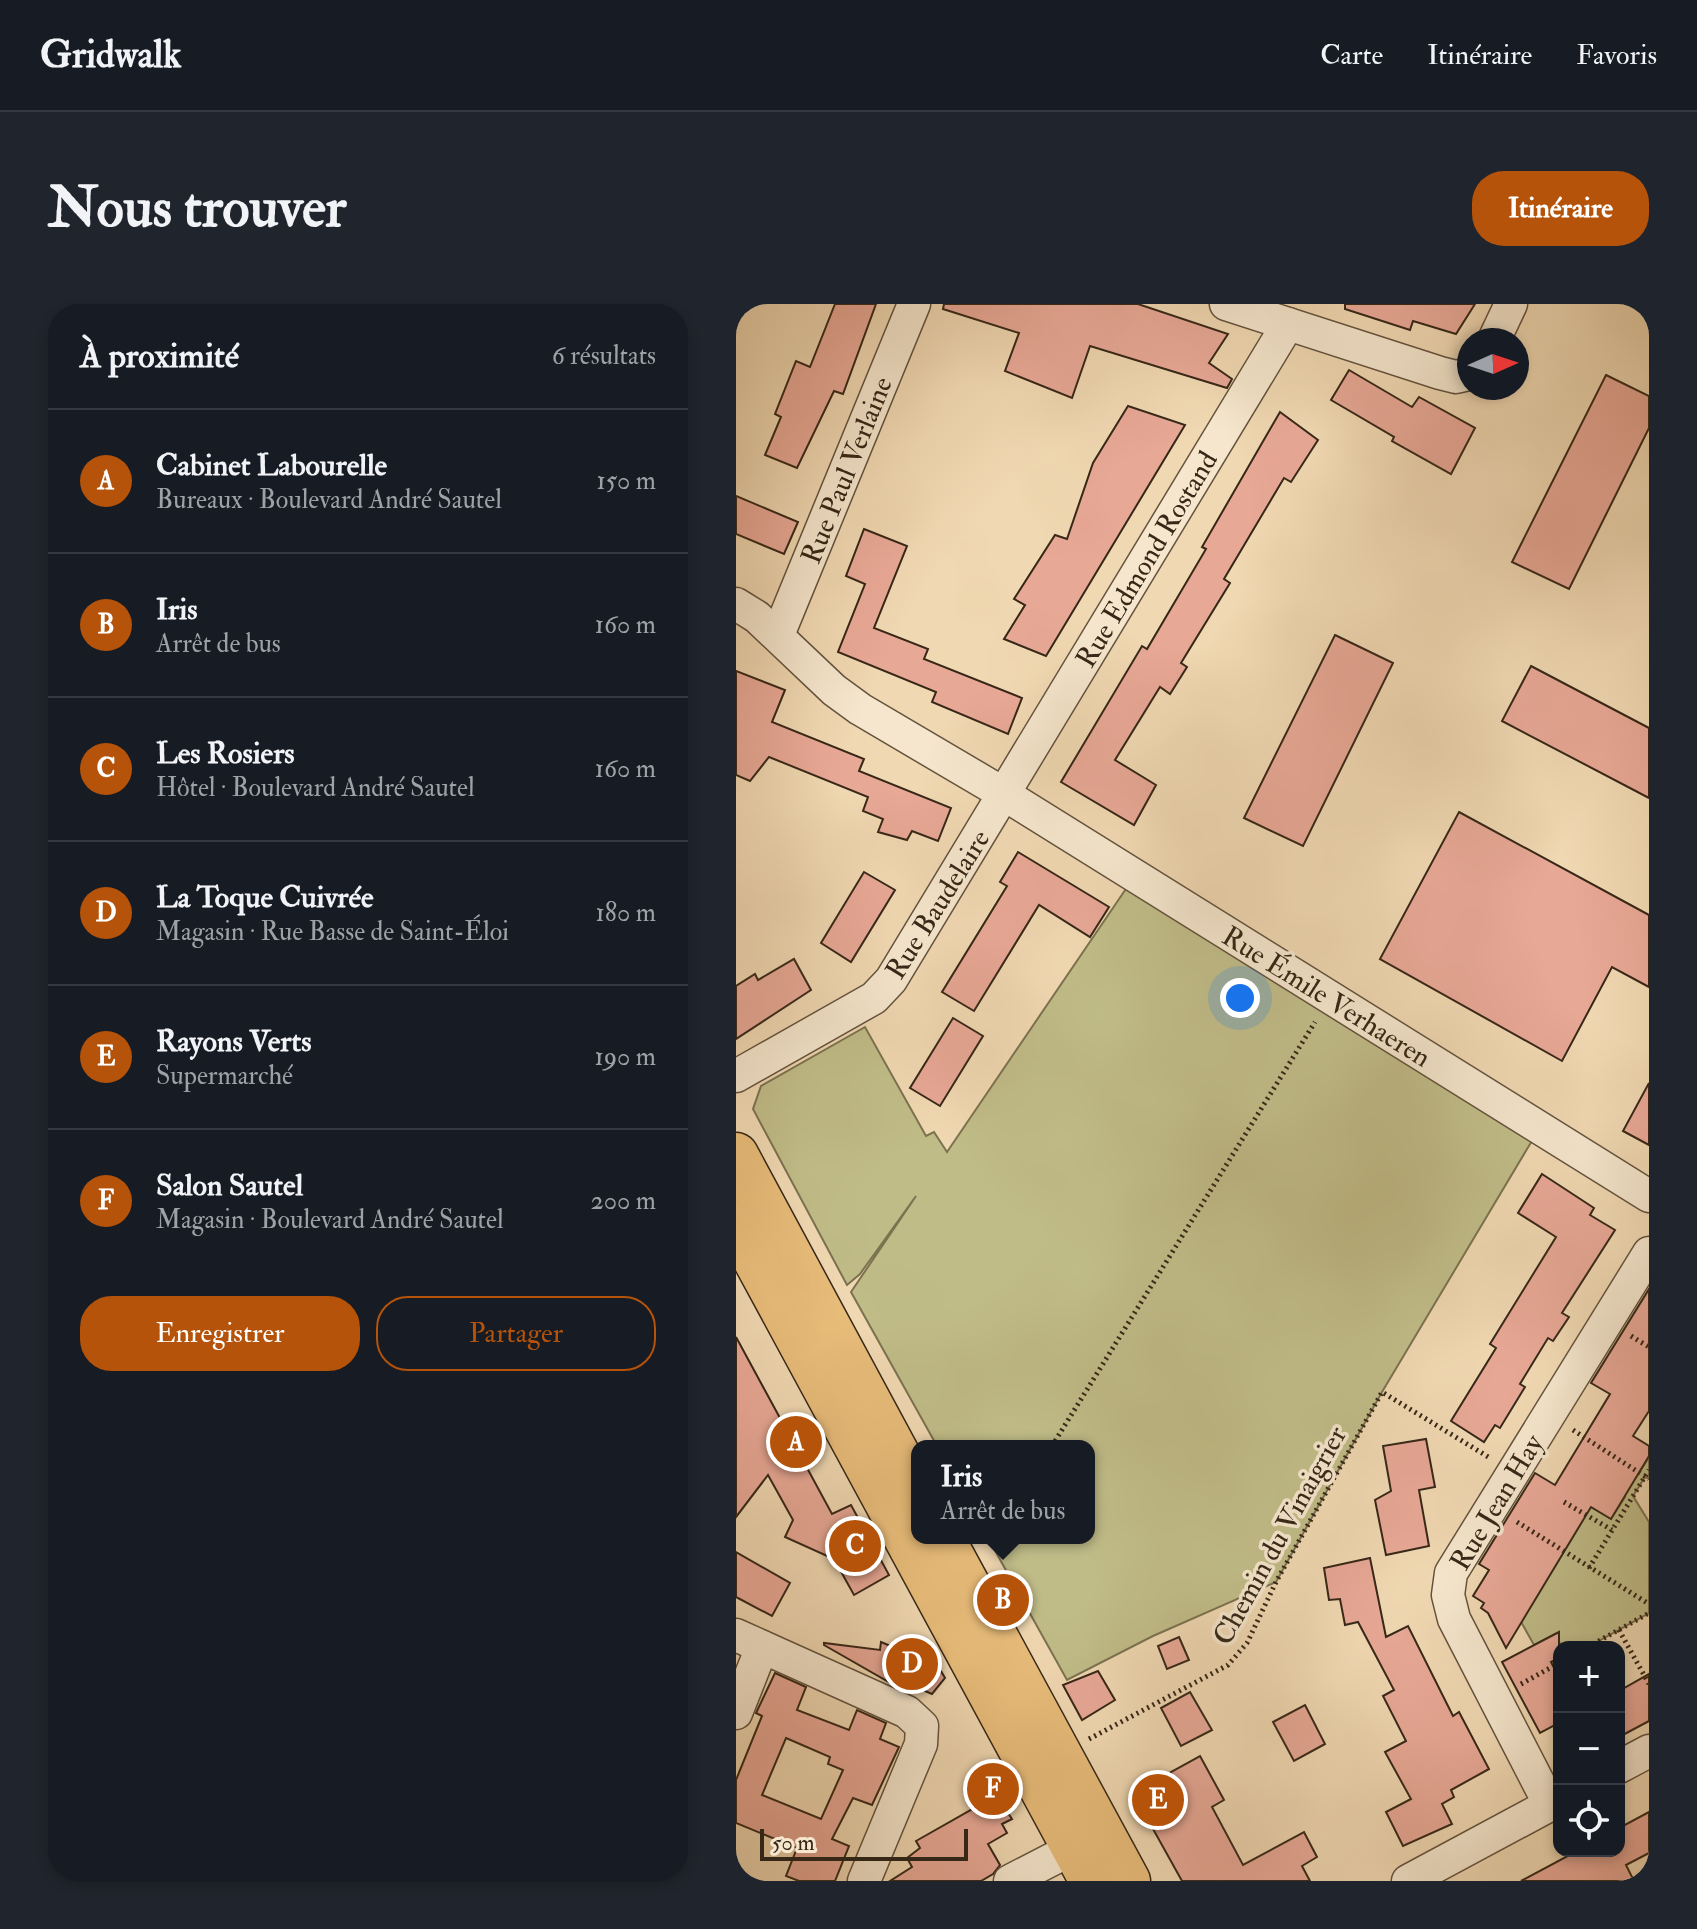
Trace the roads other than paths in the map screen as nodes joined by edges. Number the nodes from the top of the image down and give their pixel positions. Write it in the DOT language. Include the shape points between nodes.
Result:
graph roads {
  1 [pos="914,304"];
  2 [pos="1226,304"];
  3 [pos="1511,304"];
  4 [pos="1288,324"];
  5 [pos="1500,328"];
  6 [pos="1457,377"];
  7 [pos="736,604"];
  8 [pos="778,635"];
  9 [pos="1005,794"];
  10 [pos="736,1076"];
  11 [pos="736,1155"];
  12 [pos="1649,1196"];
  13 [pos="736,1224"];
  14 [pos="1649,1253"];
  15 [pos="911,1480"];
  16 [pos="945,1544"];
  17 [pos="749,1641"];
  18 [pos="736,1713"];
  19 [pos="1649,1751"];
  20 [pos="1625,1764"];
  21 [pos="1553,1800"];
  22 [pos="1553,1803"];
  23 [pos="1083,1864"];
  24 [pos="864,1881"];
  25 [pos="1010,1881"];
  26 [pos="1128,1881"];
  27 [pos="1408,1881"];
  1 -- 8 [label="street, Rue Paul Verlaine"];
  2 -- 4 [label="street"];
  3 -- 5 [label="street"];
  4 -- 6 [label="street"];
  4 -- 9 [label="street, Rue Edmond Rostand"];
  7 -- 8 [label="street, Rue Émile Verhaeren"];
  8 -- 9 [label="street, Rue Émile Verhaeren" via="834,690"];
  9 -- 10 [label="street, Rue Baudelaire" via="884,990"];
  9 -- 12 [label="street, Rue Émile Verhaeren"];
  11 -- 15 [label="main road"];
  13 -- 23 [label="main road"];
  14 -- 21 [label="street, Rue Jean Hay" via="1451,1573 1448,1595 1454,1619"];
  16 -- 26 [label="main road"];
  17 -- 18 [label="street"];
  17 -- 24 [label="street" via="907,1712 922,1726 921,1744"];
  19 -- 20 [label="street"];
  22 -- 27 [label="street"];
  23 -- 25 [label="street"];
}
